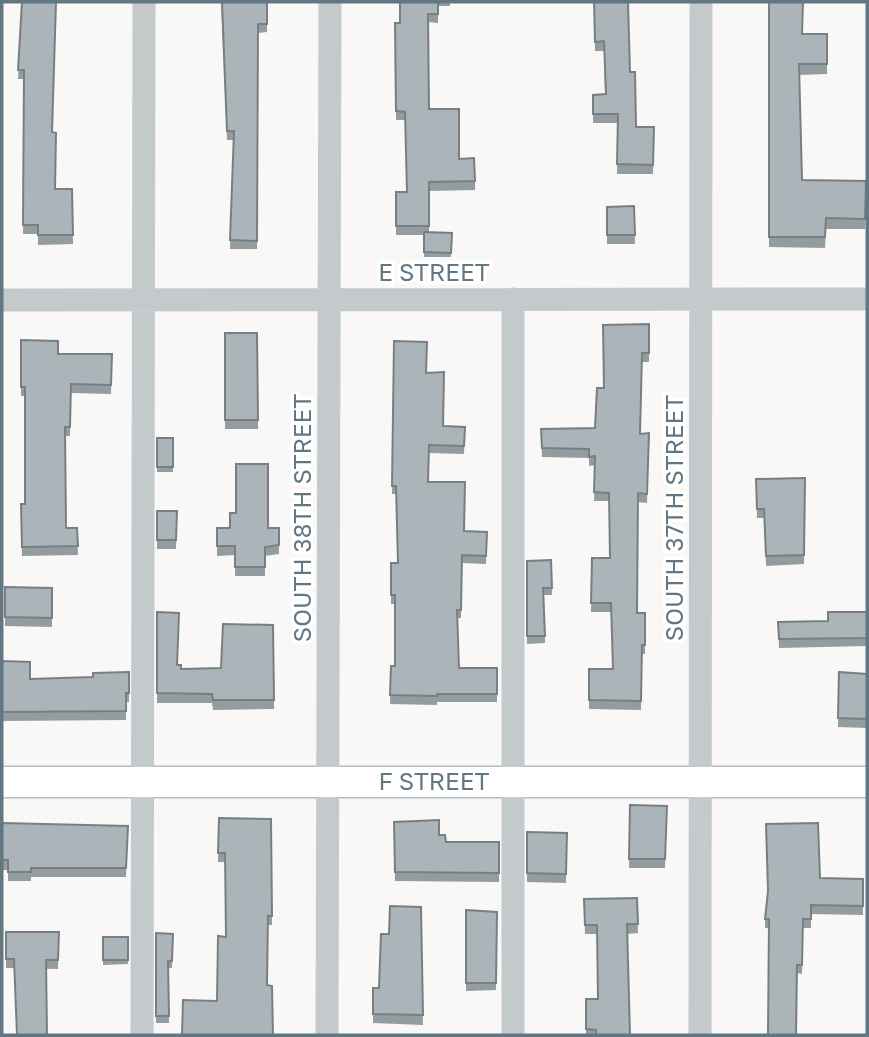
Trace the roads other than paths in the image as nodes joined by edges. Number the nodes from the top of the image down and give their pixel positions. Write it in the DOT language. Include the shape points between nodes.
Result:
graph roads {
  1 [pos="144,2"];
  2 [pos="330,2"];
  3 [pos="701,2"];
  4 [pos="513,299"];
  5 [pos="701,299"];
  6 [pos="867,299"];
  7 [pos="2,300"];
  8 [pos="142,300"];
  9 [pos="330,300"];
  10 [pos="2,782"];
  11 [pos="142,782"];
  12 [pos="328,782"];
  13 [pos="515,782"];
  14 [pos="700,782"];
  15 [pos="867,782"];
  16 [pos="142,1035"];
  17 [pos="327,1035"];
  18 [pos="513,1035"];
  19 [pos="700,1035"];
  1 -- 8 [label="street"];
  2 -- 9 [label="street, SOUTH 38TH STREET"];
  3 -- 5 [label="street, SOUTH 37TH STREET"];
  4 -- 5 [label="street, E STREET"];
  4 -- 9 [label="street, E STREET"];
  4 -- 13 [label="street"];
  5 -- 6 [label="street, E STREET"];
  5 -- 14 [label="street, SOUTH 37TH STREET"];
  7 -- 8 [label="street, E STREET"];
  8 -- 9 [label="street, E STREET"];
  8 -- 11 [label="street"];
  9 -- 12 [label="street, SOUTH 38TH STREET"];
  10 -- 11 [label="main road, F STREET"];
  11 -- 12 [label="main road, F STREET"];
  11 -- 16 [label="street"];
  12 -- 13 [label="main road, F STREET"];
  12 -- 17 [label="street, SOUTH 38TH STREET"];
  13 -- 14 [label="main road, F STREET"];
  13 -- 18 [label="street"];
  14 -- 15 [label="main road, F STREET"];
  14 -- 19 [label="street, SOUTH 37TH STREET"];
}
